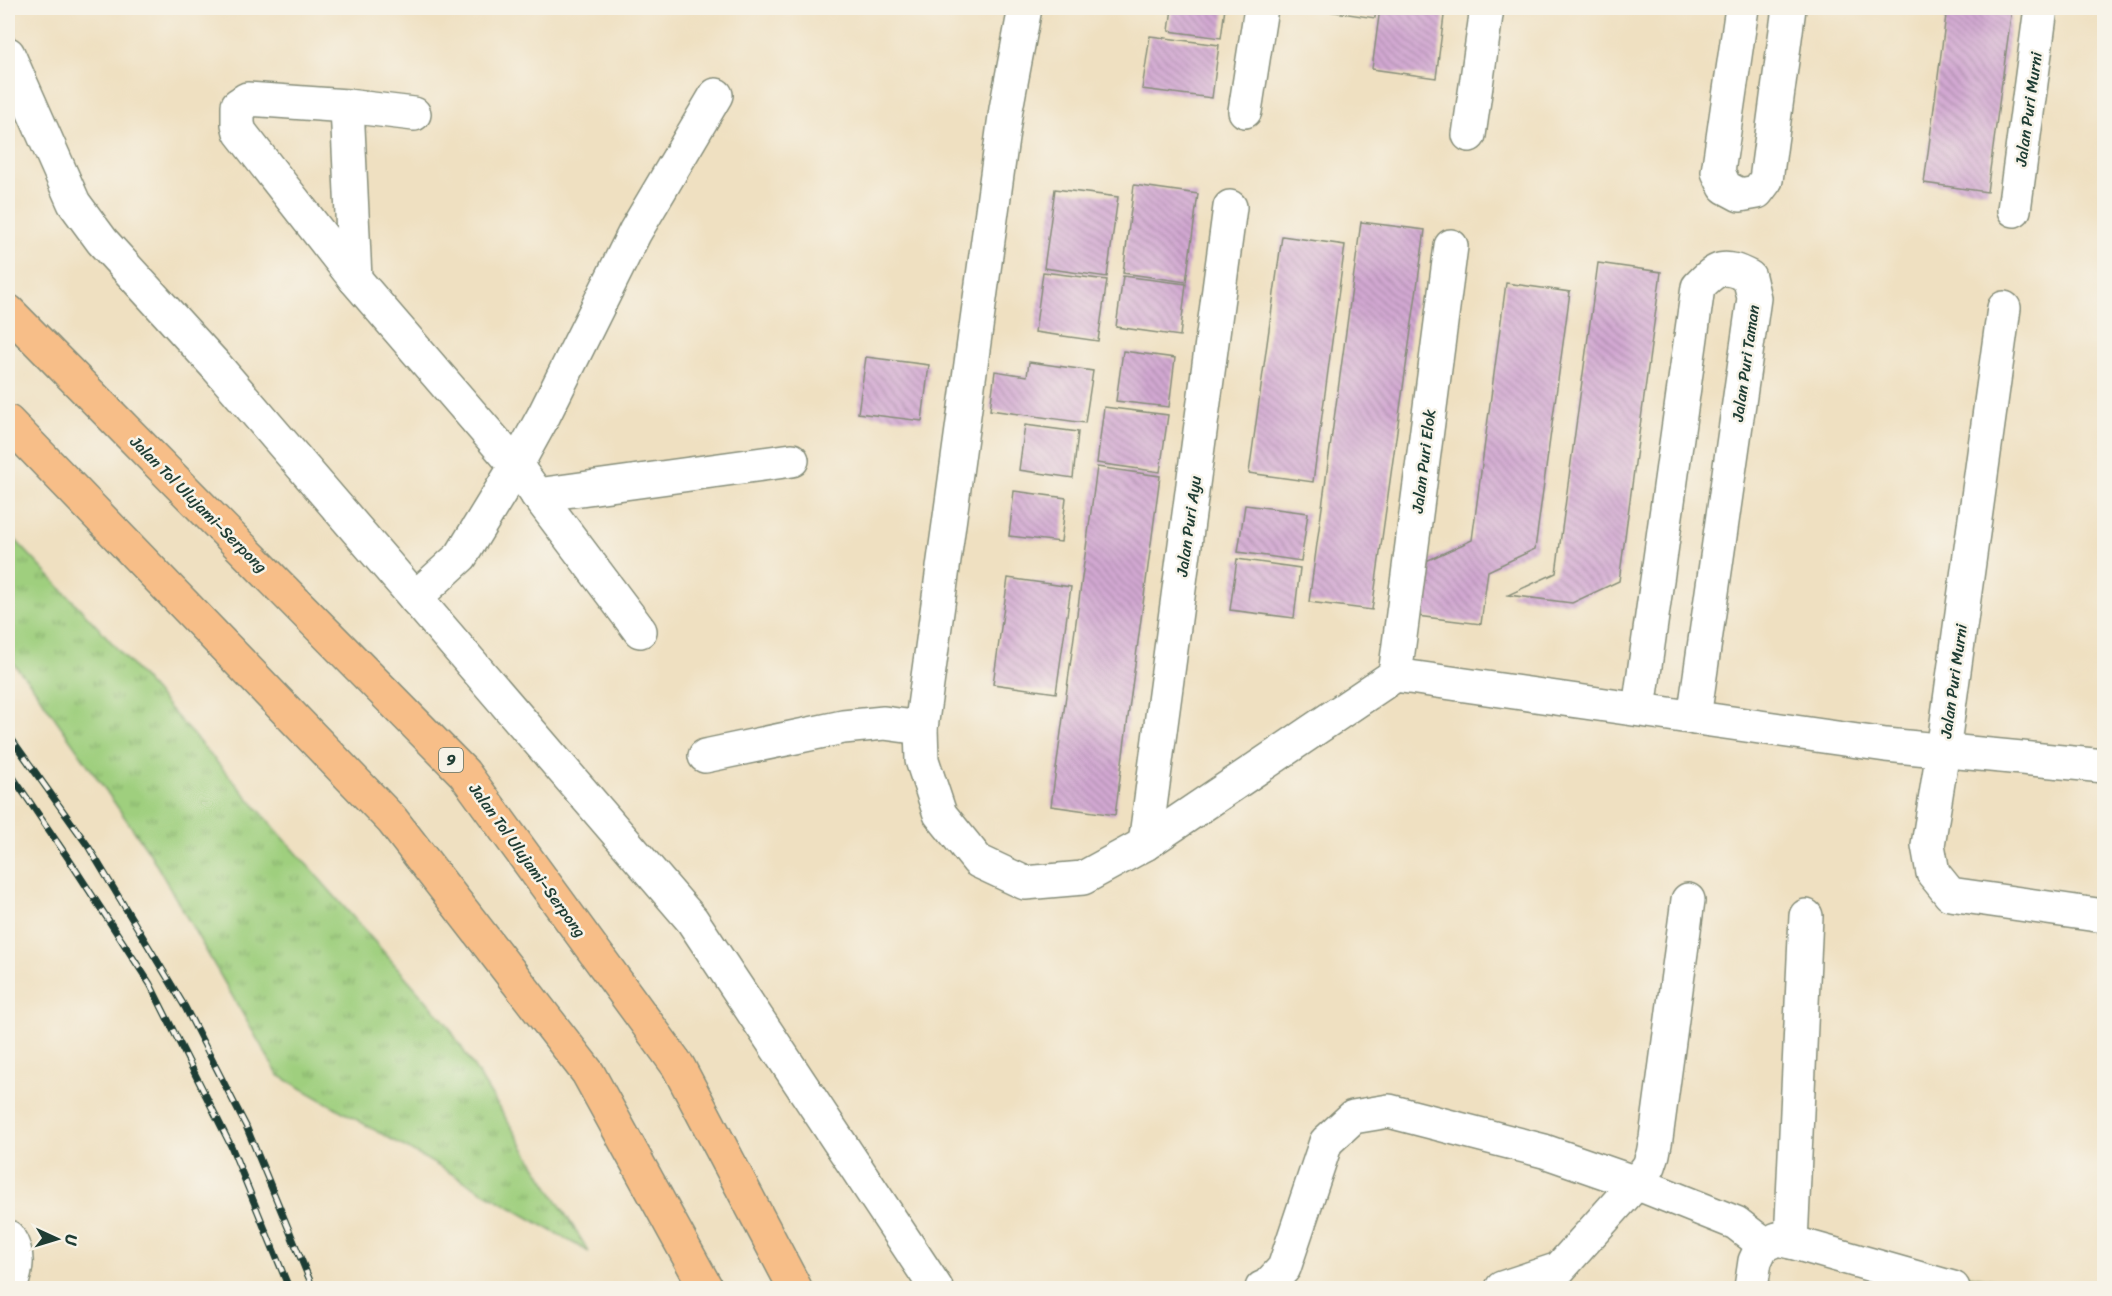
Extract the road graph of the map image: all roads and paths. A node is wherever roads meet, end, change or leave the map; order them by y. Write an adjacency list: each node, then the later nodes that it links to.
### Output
1 (1025, 8): 28 (street)
2 (1261, 8): 10 (street)
3 (1487, 8): 12 (street)
4 (1742, 8): 5 (street)
5 (1789, 8)
6 (2041, 8): 14 (street, Jalan Puri Murni)
7 (8, 54): 23 (street)
8 (716, 95): 21 (street)
9 (347, 106): 11 (street); 16 (street); 16 (street)
10 (1245, 111)
11 (414, 114)
12 (1469, 135)
13 (1230, 207): 32 (street, Jalan Puri Ayu)
14 (2014, 210)
15 (1451, 246): 25 (street, Jalan Puri Elok)
16 (355, 279): 21 (street)
17 (2004, 308): 29 (street, Jalan Puri Murni)
18 (8, 310): 41 (highway, Jalan Tol Ulujami–Serpong / 9)
19 (8, 422): 40 (highway)
20 (792, 460): 22 (street)
21 (516, 466): 22 (street); 23 (street)
22 (537, 495): 24 (street)
23 (415, 598): 42 (street)
24 (640, 631)
25 (1395, 675): 26 (street); 32 (street)
26 (1639, 709): 27 (street); 27 (street, Jalan Puri Taman)
27 (1694, 718): 29 (street)
28 (921, 728): 30 (street); 32 (street)
29 (1943, 751): 31 (street); 35 (street, Jalan Puri Murni)
30 (705, 756)
31 (2104, 766)
32 (1145, 844)
33 (1688, 900): 36 (street)
34 (1806, 916): 38 (street)
35 (2104, 916)
36 (1636, 1183): 38 (street); 43 (street); 44 (street)
37 (8, 1237): 39 (street)
38 (1777, 1243): 45 (street); 46 (street)
39 (10, 1288)
40 (706, 1288)
41 (795, 1288)
42 (936, 1288)
43 (1262, 1288)
44 (1502, 1288)
45 (1751, 1288)
46 (1953, 1288)

